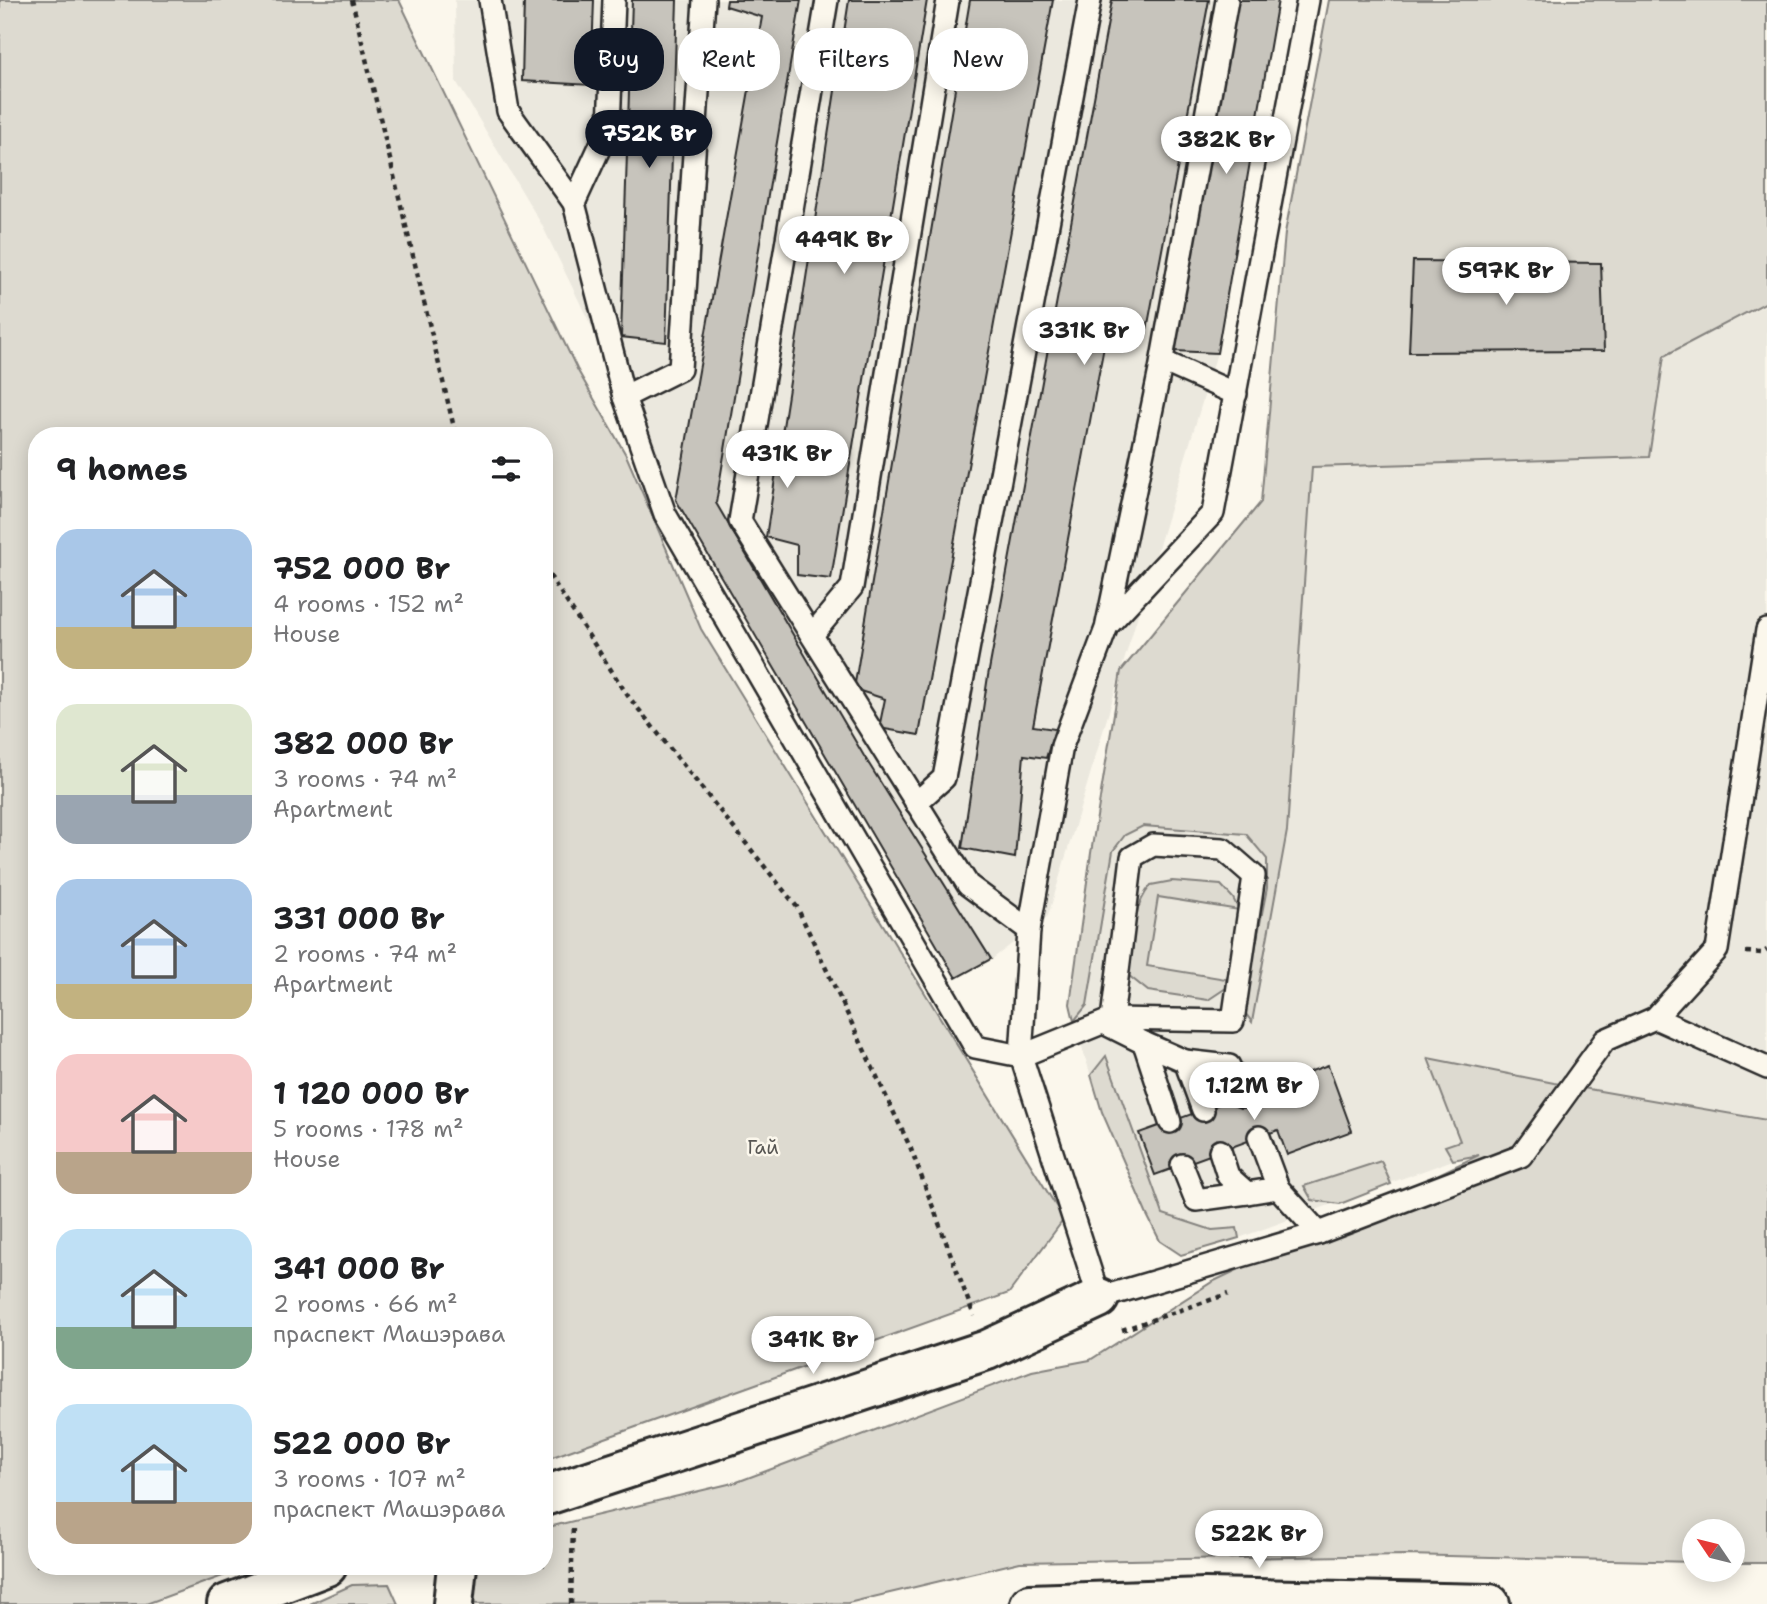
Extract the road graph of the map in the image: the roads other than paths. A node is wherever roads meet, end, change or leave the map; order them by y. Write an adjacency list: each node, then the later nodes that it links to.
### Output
1 (490, 0): 9 (lane)
2 (614, 0): 9 (lane)
3 (704, 0): 12 (lane)
4 (827, 0): 15 (lane)
5 (948, 0): 15 (lane)
6 (1090, 0): 16 (lane)
7 (1227, 0): 10 (lane)
8 (1308, 0): 11 (lane)
9 (574, 203): 12 (lane)
10 (1162, 362): 11 (lane); 13 (lane)
11 (1236, 394): 13 (lane)
12 (624, 397): 21 (lane)
13 (1107, 626): 17 (lane)
14 (1767, 631): 18 (lane)
15 (812, 635): 16 (lane)
16 (916, 803): 17 (lane)
17 (1029, 930): 21 (lane)
18 (1655, 1018): 23 (lane); 32 (lane)
19 (1108, 1021): 19 (lane); 20 (lane); 21 (lane)
20 (1144, 1043): 22 (lane); 26 (lane)
21 (1021, 1056): 33 (lane)
22 (1185, 1061): 24 (lane); 25 (lane)
23 (1767, 1068)
24 (1242, 1096)
25 (1203, 1110)
26 (1170, 1122)
27 (1259, 1137): 30 (lane)
28 (1220, 1151): 31 (lane)
29 (1182, 1165): 31 (lane)
30 (1278, 1188): 31 (lane); 32 (lane)
31 (1247, 1193)
32 (1319, 1233): 33 (lane)
33 (1099, 1298): 34 (street)
34 (553, 1493)
35 (303, 1575): 37 (street)
36 (456, 1575): 38 (street)
37 (227, 1604)
38 (453, 1604)
39 (1030, 1604): 40 (street)
40 (1490, 1604)

